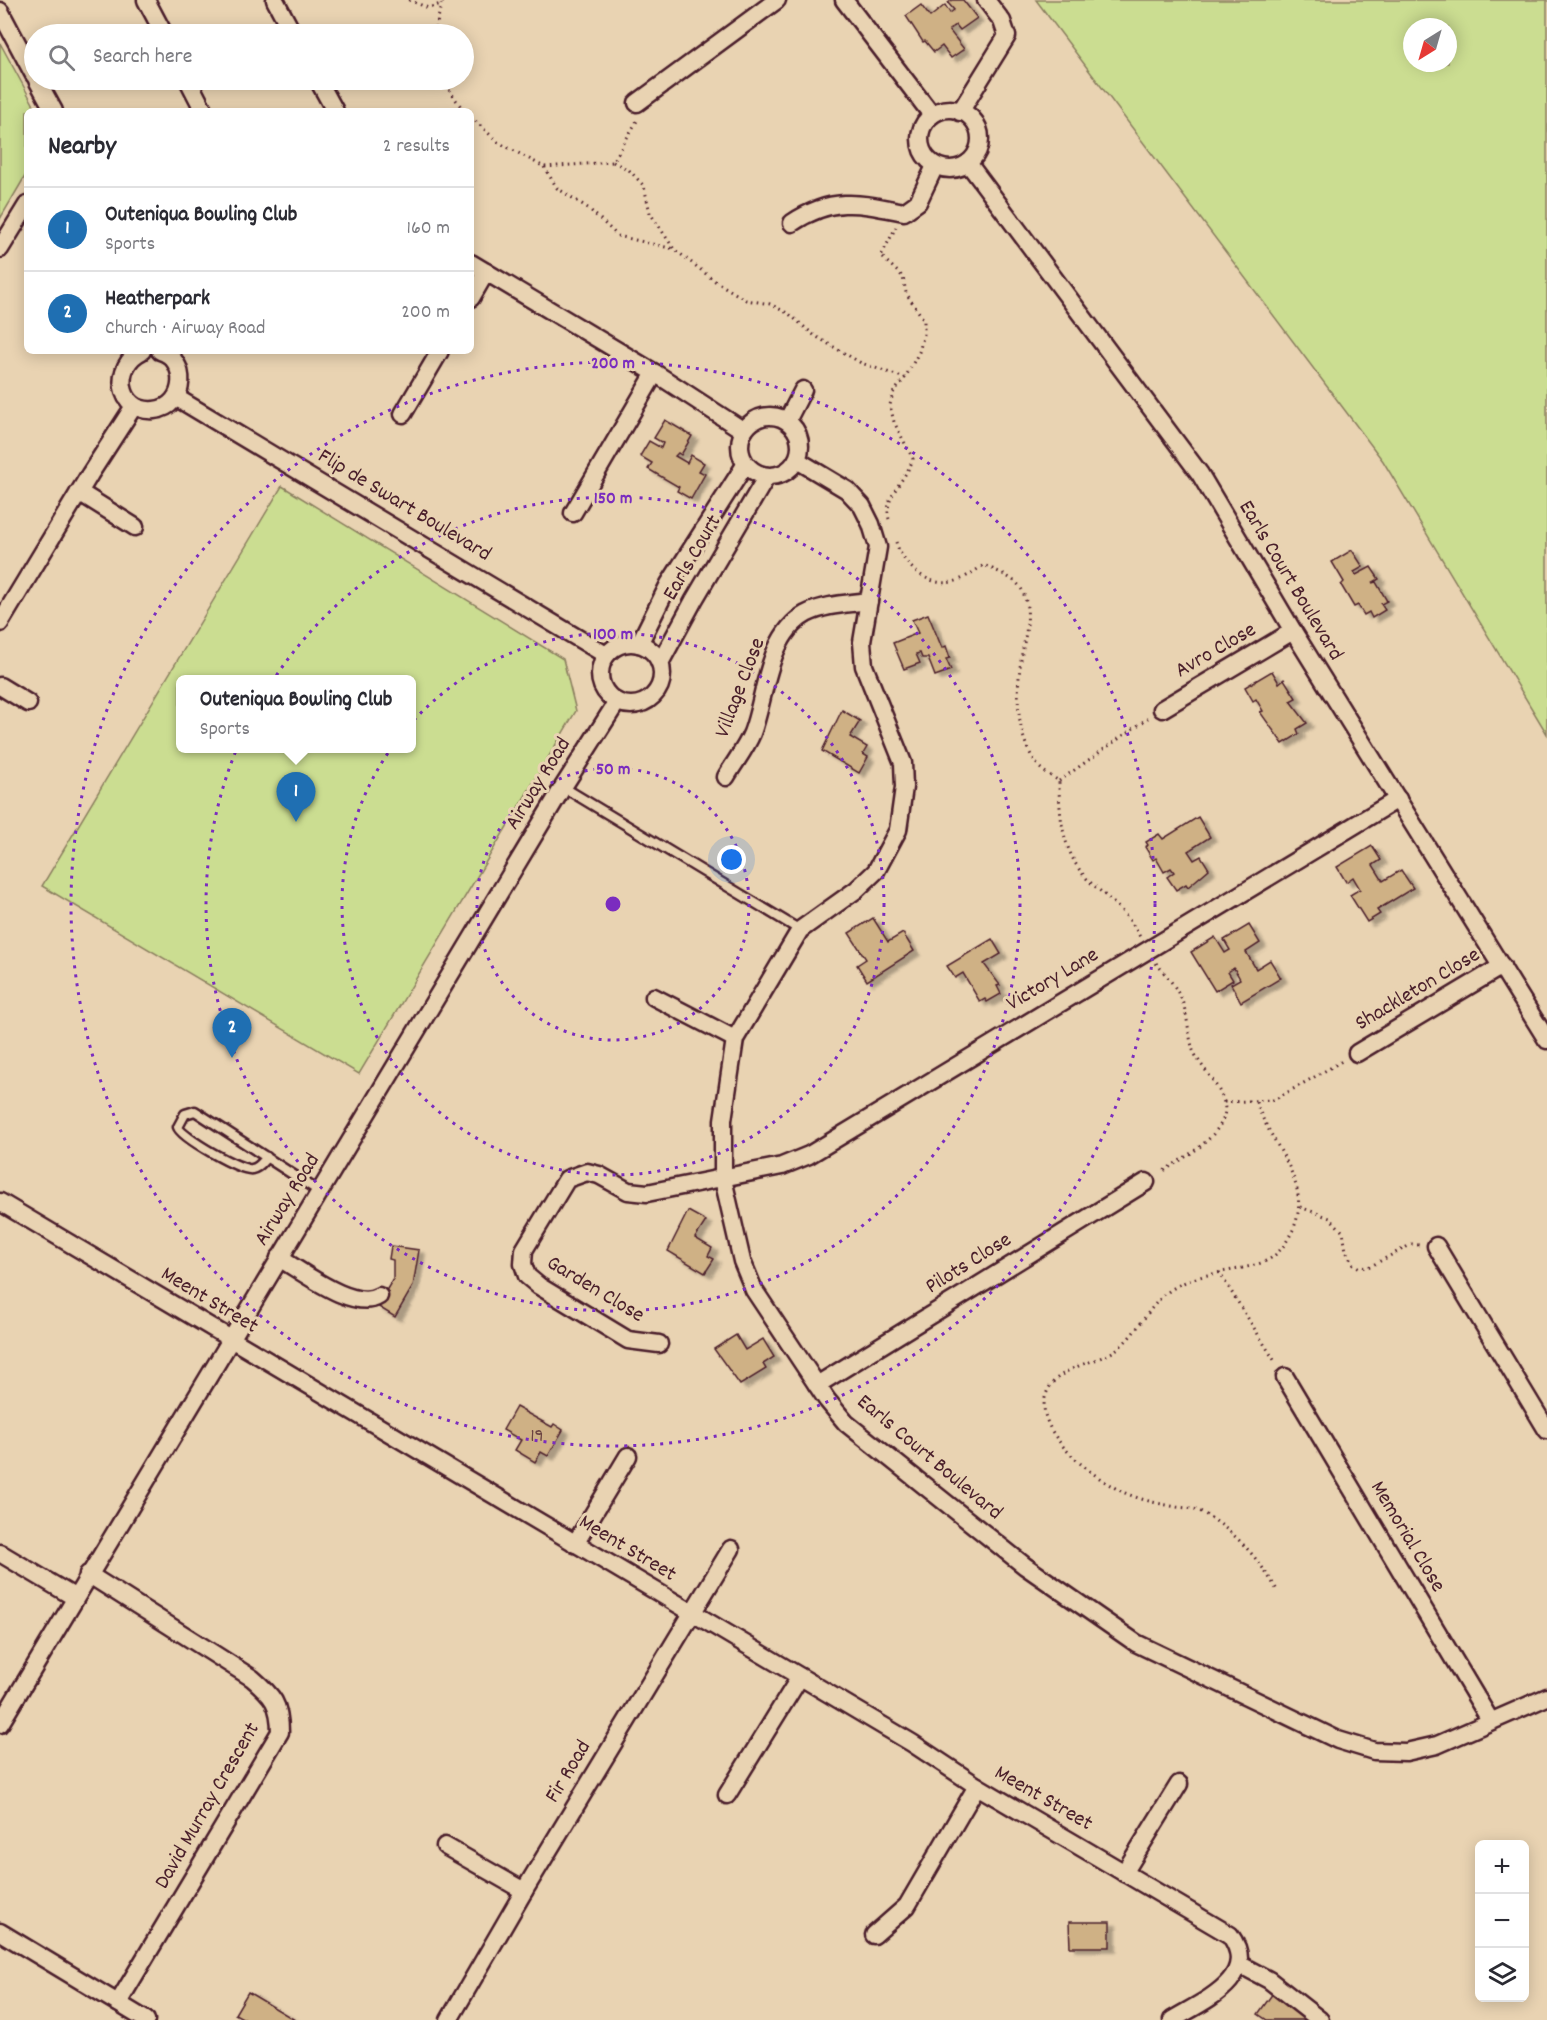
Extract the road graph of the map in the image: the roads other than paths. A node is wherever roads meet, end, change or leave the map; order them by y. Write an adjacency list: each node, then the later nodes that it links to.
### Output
1 (146, 0): 7 (street)
2 (275, 0): 8 (street)
3 (777, 0): 13 (street)
4 (844, 0): 18 (street)
5 (986, 0): 17 (street)
6 (0, 11): 9 (street)
7 (159, 24)
8 (288, 24)
9 (24, 56)
10 (42, 90): 14 (street)
11 (193, 90): 15 (street)
12 (323, 90): 16 (street)
13 (637, 103)
14 (52, 108)
15 (202, 108)
16 (333, 108)
17 (960, 112): 18 (street); 19 (street)
18 (932, 115): 20 (street)
19 (968, 163): 20 (street); 45 (street, Earls Court Boulevard)
20 (935, 166): 22 (street)
21 (24, 210): 23 (street)
22 (792, 223)
23 (0, 249)
24 (474, 265): 25 (street)
25 (486, 272): 26 (street); 30 (street)
26 (474, 293)
27 (137, 354): 33 (street)
28 (166, 354): 32 (street)
29 (438, 354): 34 (street)
30 (655, 373): 36 (street); 41 (street)
31 (803, 390): 35 (street)
32 (177, 398): 33 (street); 47 (street, Flip de Swart Boulevard)
33 (134, 406): 40 (street)
34 (403, 414)
35 (787, 421): 36 (street); 37 (street)
36 (744, 431): 38 (street)
37 (797, 460): 39 (street); 43 (street, Earls Court Boulevard)
38 (745, 465): 39 (street); 46 (street, Earls Court)
39 (767, 476): 48 (street, Earls Court)
40 (79, 492): 42 (street); 44 (street)
41 (573, 513)
42 (135, 527)
43 (869, 601): 53 (street, Village Close); 56 (street, Earls Court Boulevard)
44 (0, 623)
45 (1293, 631): 52 (street, Avro Close); 55 (street, Earls Court Boulevard)
46 (639, 644): 47 (street); 48 (street)
47 (606, 655): 50 (street)
48 (660, 663): 50 (street)
49 (0, 686): 51 (street)
50 (617, 702): 54 (street, Airway Road)
51 (28, 703)
52 (1161, 709)
53 (726, 777)
54 (563, 787): 56 (lane); 65 (street, Airway Road)
55 (1398, 799): 57 (street, Earls Court Boulevard); 63 (street, Victory Lane)
56 (800, 930): 59 (street, Earls Court Boulevard)
57 (1502, 966): 60 (street, Earls Court Boulevard); 61 (street, Shackleton Close)
58 (654, 998): 59 (street)
59 (735, 1039): 63 (street, Earls Court Boulevard)
60 (1547, 1040)
61 (1357, 1053)
62 (267, 1157): 62 (lane); 65 (lane)
63 (723, 1179): 71 (street, Garden Close); 73 (street, Earls Court Boulevard)
64 (1146, 1182): 73 (street, Pilots Close)
65 (321, 1192): 68 (street, Airway Road)
66 (0, 1202): 70 (street, Meent Street)
67 (1436, 1246): 74 (street)
68 (279, 1258): 69 (street); 70 (street, Airway Road)
69 (379, 1296)
70 (231, 1341): 76 (street, Meent Street); 79 (street, Airway Road)
71 (659, 1344)
72 (1285, 1377): 84 (street, Memorial Close)
73 (817, 1385): 84 (street, Earls Court Boulevard)
74 (1547, 1430)
75 (628, 1456): 76 (street)
76 (575, 1544): 81 (street, Meent Street)
77 (731, 1549): 81 (street, Fir Road)
78 (0, 1553): 80 (street)
79 (88, 1574): 80 (street, Airway Road); 95 (street, David Murray Crescent)
80 (74, 1597): 85 (street, Airway Road)
81 (691, 1613): 82 (street, Meent Street); 91 (street, Fir Road)
82 (800, 1677): 87 (street, Meent Street); 88 (street)
83 (1547, 1697): 84 (street, Earls Court Boulevard)
84 (1490, 1720)
85 (0, 1724)
86 (1179, 1784): 90 (street)
87 (977, 1786): 90 (street, Meent Street); 93 (street)
88 (728, 1796)
89 (445, 1846): 91 (street)
90 (1124, 1873): 94 (street, Meent Street)
91 (524, 1891): 97 (street, Fir Road)
92 (0, 1932): 95 (street)
93 (874, 1935)
94 (1239, 1964): 98 (street); 99 (street)
95 (118, 2002): 96 (street)
96 (146, 2020)
97 (449, 2020)
98 (1172, 2020)
99 (1320, 2020)

